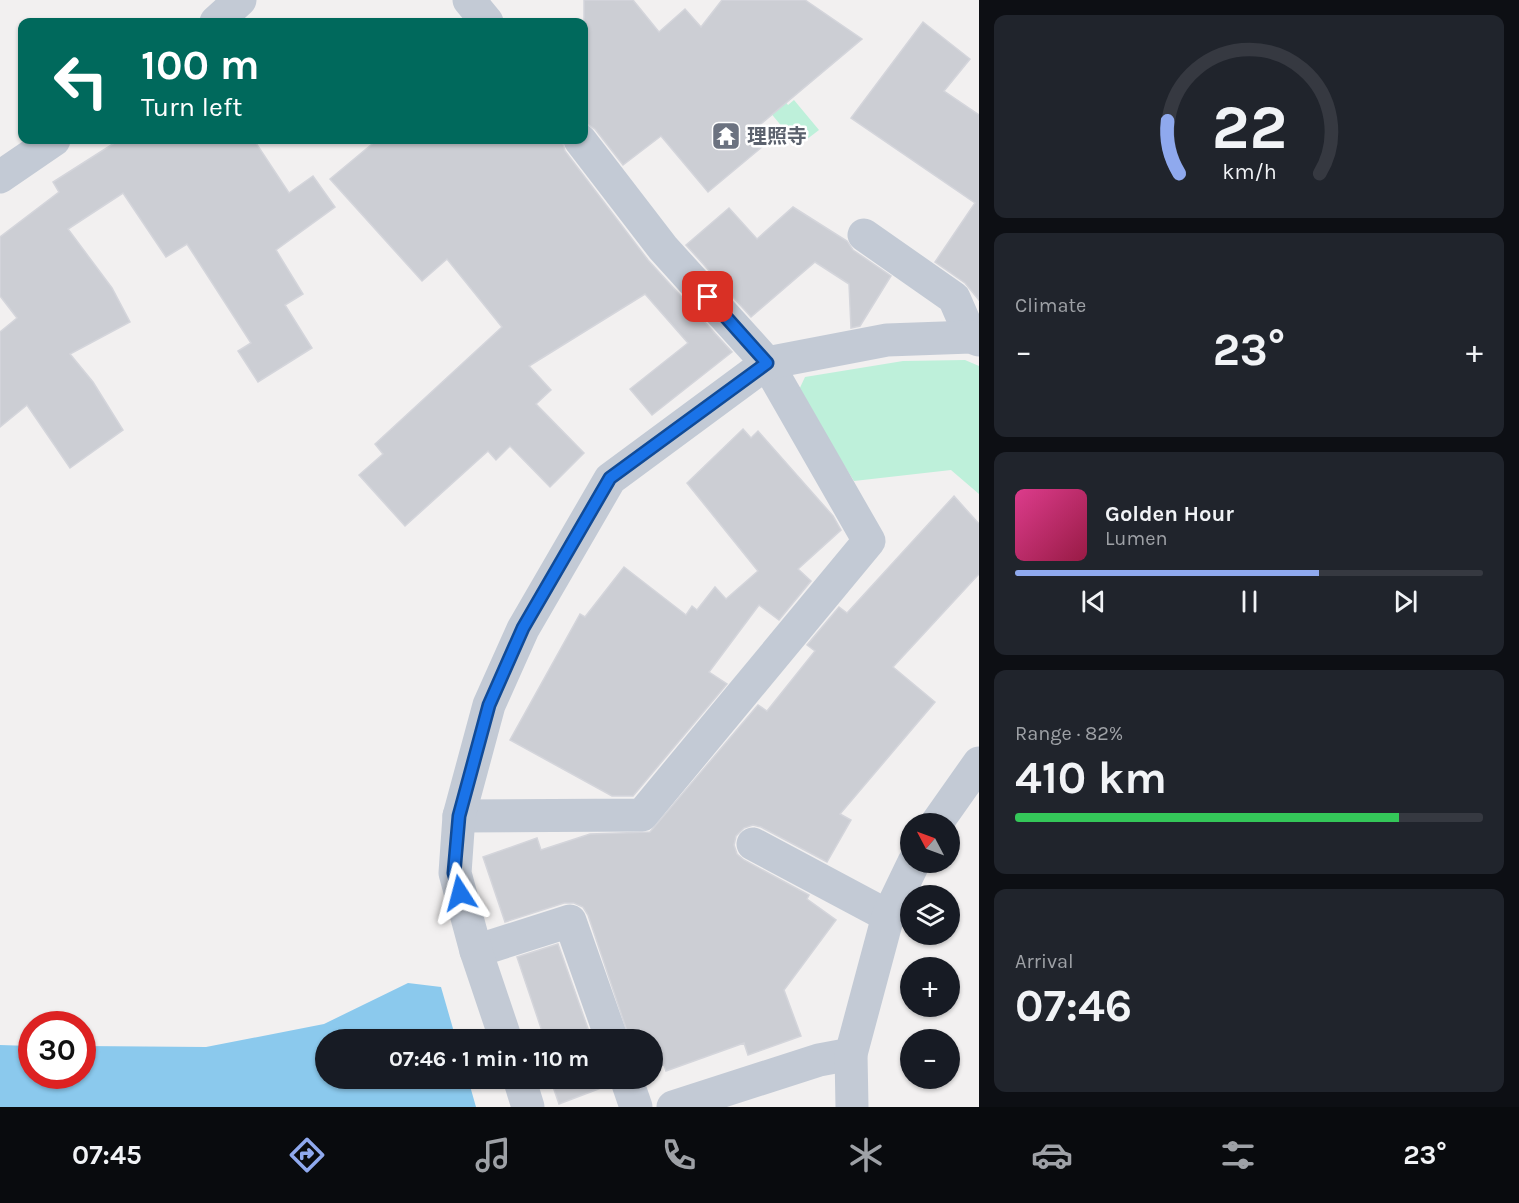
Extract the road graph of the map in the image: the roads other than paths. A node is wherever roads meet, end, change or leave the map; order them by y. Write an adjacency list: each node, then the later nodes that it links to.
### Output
1 (240, 0): 3 (street)
2 (469, 0): 4 (street)
3 (220, 18)
4 (484, 18)
5 (48, 144): 7 (street)
6 (583, 144): 10 (street)
7 (0, 177)
8 (864, 235): 9 (street)
9 (975, 339): 10 (street)
10 (767, 363): 13 (street); 13 (street)
11 (979, 763): 12 (street)
12 (944, 813)
13 (459, 816): 17 (street)
14 (753, 844): 16 (street)
15 (909, 873): 16 (street)
16 (888, 916): 20 (street)
17 (476, 951): 18 (street); 19 (street)
18 (502, 1029)
19 (608, 1029)
20 (851, 1054): 25 (street); 26 (street)
21 (522, 1089): 23 (street)
22 (630, 1089): 24 (street)
23 (528, 1107)
24 (636, 1107)
25 (673, 1107)
26 (852, 1107)

